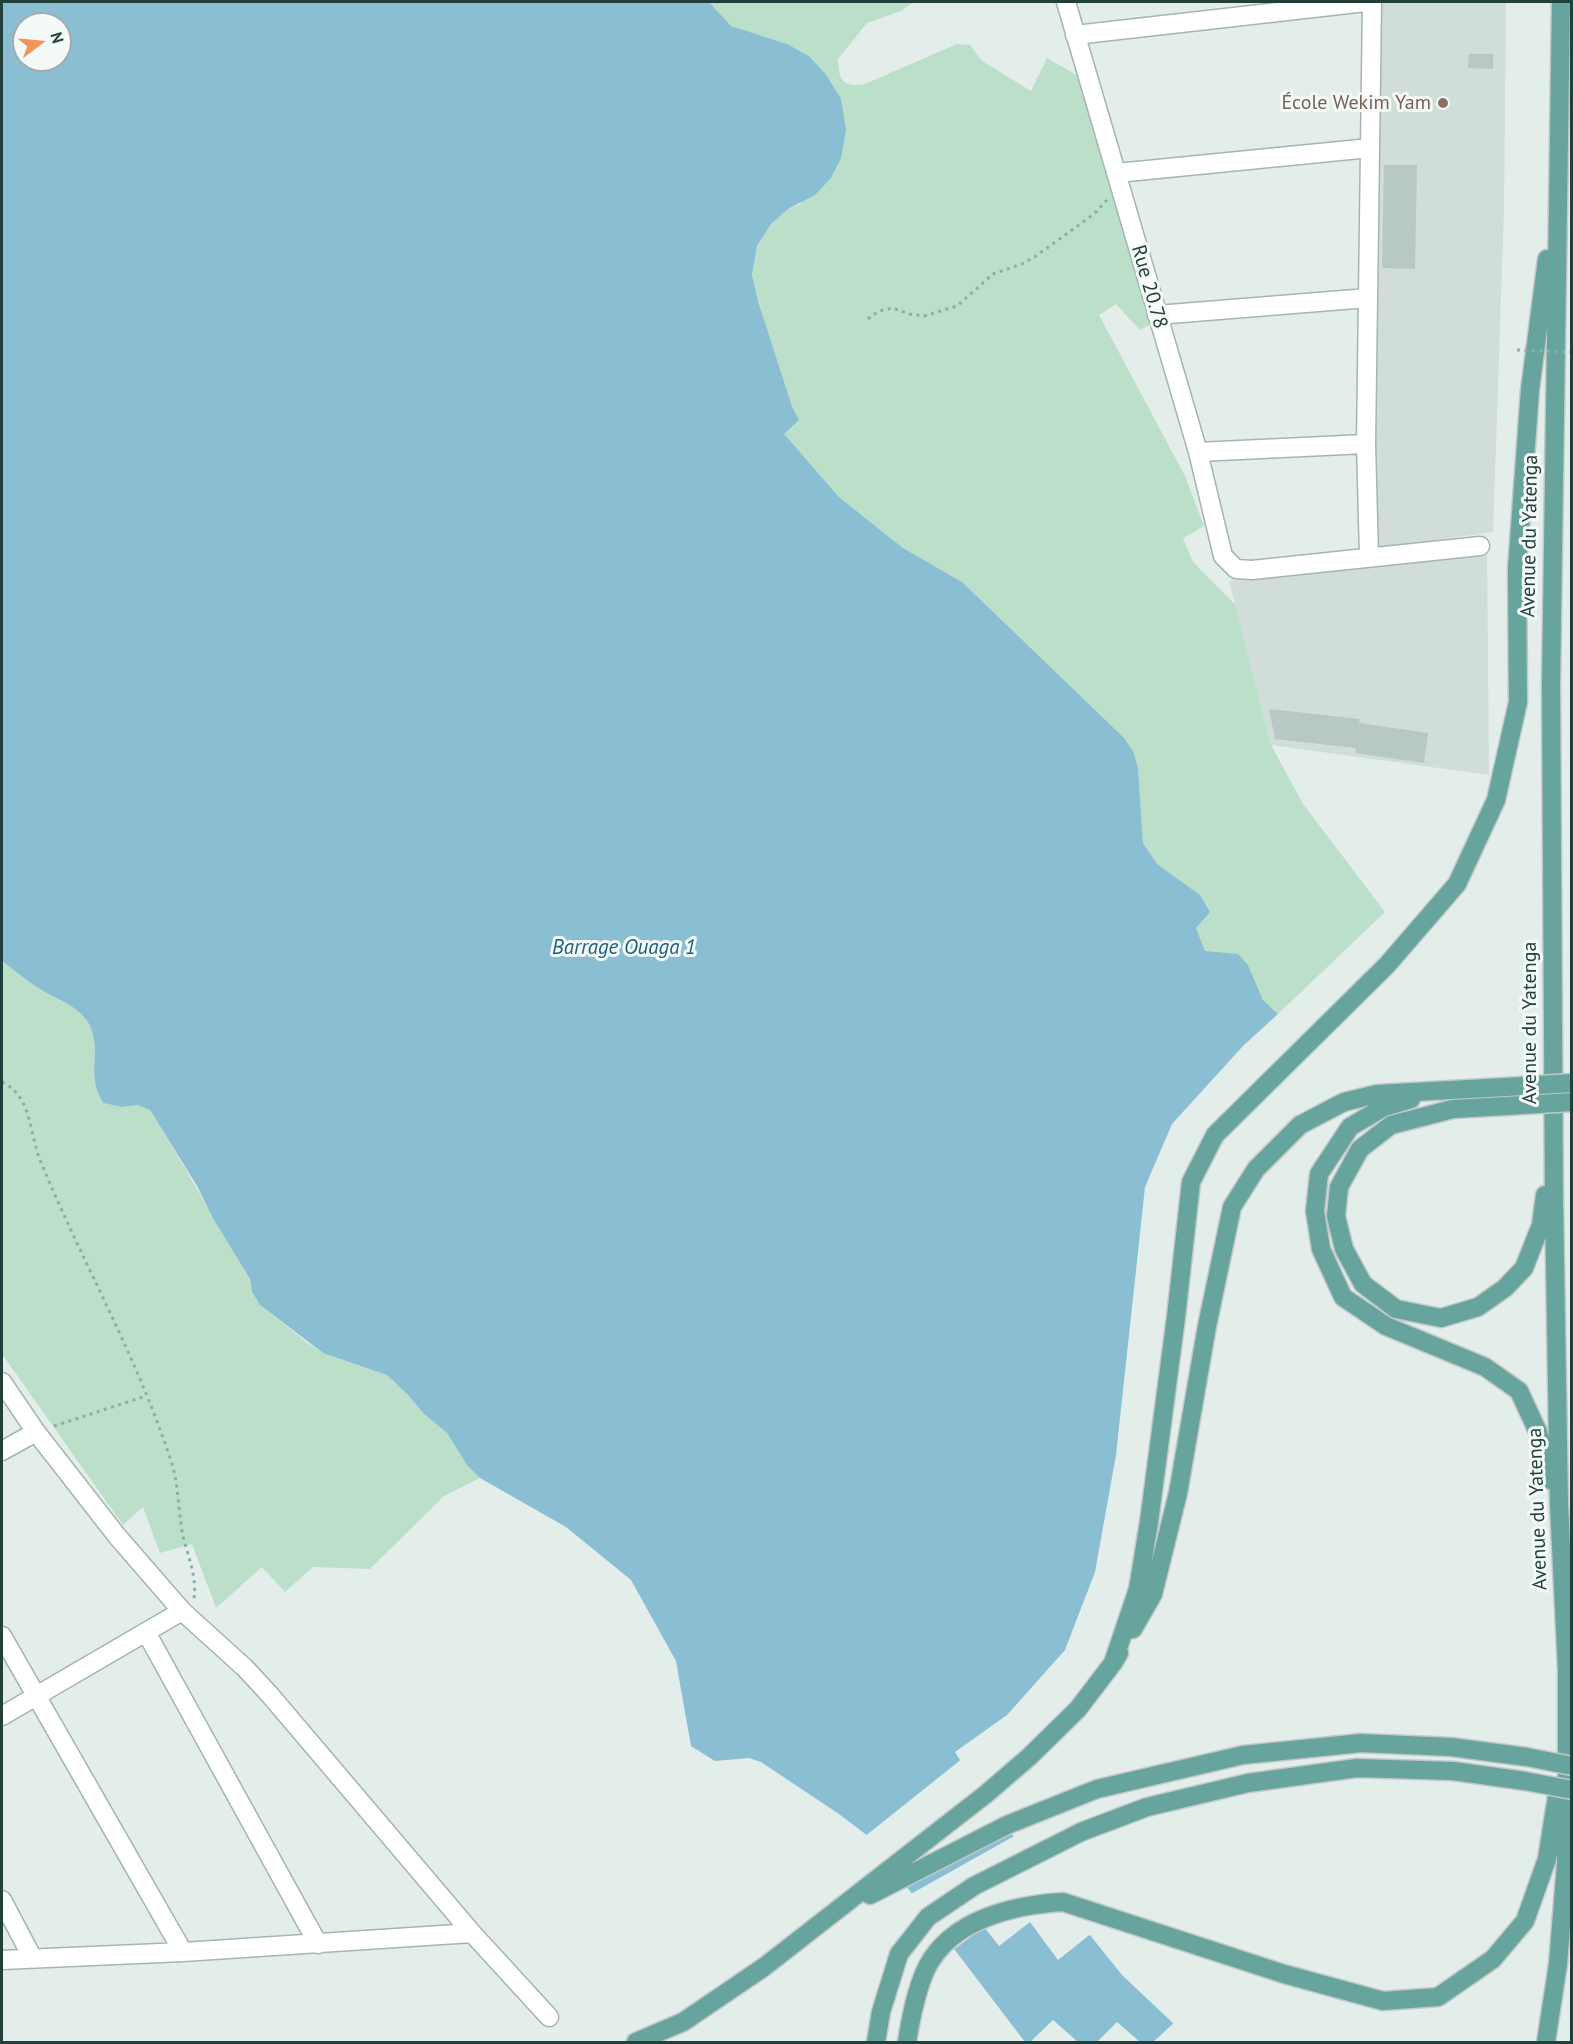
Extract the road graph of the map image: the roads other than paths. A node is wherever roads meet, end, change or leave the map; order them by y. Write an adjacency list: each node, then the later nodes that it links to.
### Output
1 (1066, 2): 5 (street, Rue 20.78)
2 (1366, 2): 5 (street)
3 (1372, 2): 6 (street)
4 (1561, 2): 7 (main road, Avenue du Yatenga)
5 (1075, 35): 8 (street, Rue 20.78)
6 (1370, 148): 8 (street); 9 (street)
7 (1558, 174): 19 (main road, Avenue du Yatenga); 27 (main road)
8 (1119, 181): 10 (street, Rue 20.78)
9 (1368, 298): 10 (street); 11 (street)
10 (1157, 315): 12 (street, Rue 20.78)
11 (1366, 444): 12 (street); 14 (street)
12 (1198, 452): 14 (street, Rue 20.78)
13 (1480, 546): 14 (street)
14 (1369, 557)
15 (1572, 1083): 17 (main road, bridge)
16 (1438, 1090): 17 (main road); 23 (main road); 27 (main road)
17 (1506, 1096): 18 (main road, bridge); 19 (main road)
18 (1572, 1102)
19 (1553, 1128): 23 (main road, Avenue du Yatenga)
20 (2, 1382): 21 (street)
21 (36, 1432): 22 (street); 24 (street)
22 (2, 1451)
23 (1559, 1504): 30 (main road, Avenue du Yatenga)
24 (182, 1611): 25 (street); 35 (street)
25 (146, 1632): 28 (street); 36 (street)
26 (2, 1636): 28 (street)
27 (1113, 1663): 33 (main road)
28 (36, 1696): 29 (street); 37 (street)
29 (2, 1716)
30 (1568, 1735): 43 (main road); 44 (main road, Avenue du Yatenga)
31 (1572, 1766): 33 (main road, bridge)
32 (1572, 1790): 42 (main road, bridge)
33 (896, 1874): 41 (main road)
34 (2, 1900): 38 (street)
35 (472, 1933): 36 (street); 40 (street)
36 (318, 1944): 37 (street)
37 (183, 1952): 38 (street)
38 (32, 1957): 39 (street)
39 (2, 1960)
40 (549, 2017)
41 (636, 2043)
42 (876, 2043)
43 (907, 2043)
44 (1546, 2043)

